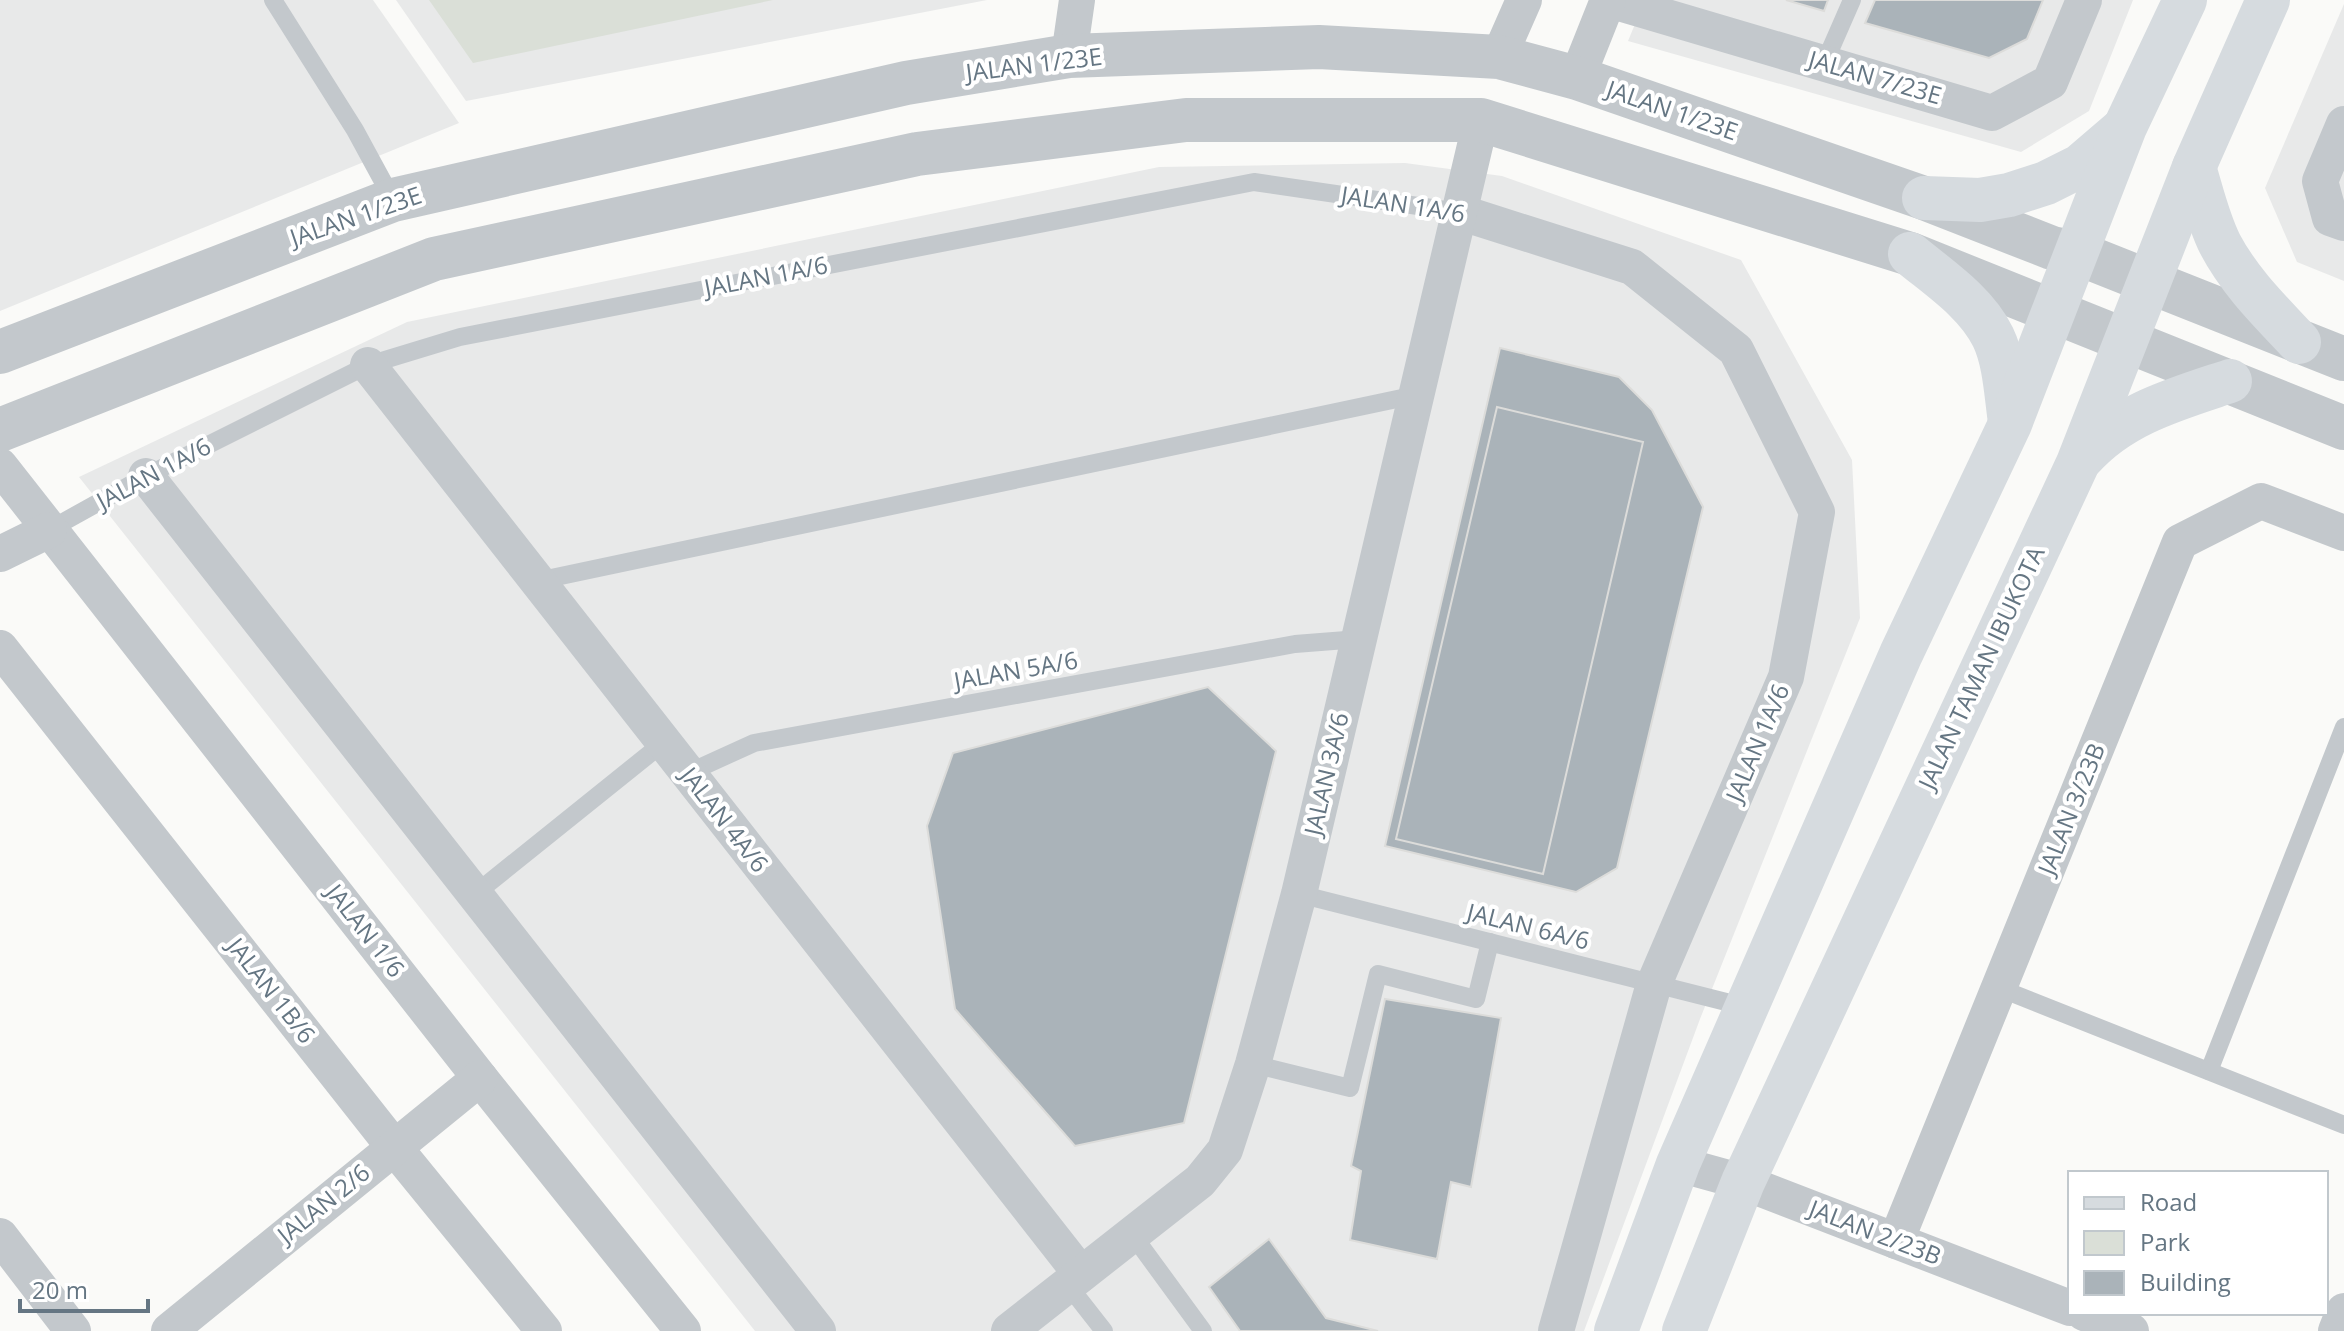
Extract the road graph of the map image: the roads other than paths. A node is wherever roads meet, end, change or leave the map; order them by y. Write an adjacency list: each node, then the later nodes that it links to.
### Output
1 (273, 0): 18 (lane)
2 (1077, 0): 9 (street)
3 (1524, 0): 10 (street)
4 (1609, 0): 11 (street, JALAN 7/23E); 12 (street)
5 (1852, 0): 11 (lane)
6 (2084, 0): 11 (street, JALAN 7/23E)
7 (2185, 0): 15 (main road)
8 (2268, 0): 16 (main road, JALAN TAMAN IBUKOTA)
9 (1069, 56): 10 (street, JALAN 1/23E); 18 (street, JALAN 1/23E)
10 (1499, 57): 12 (street, JALAN 1/23E)
11 (1824, 64)
12 (1577, 78): 17 (street, JALAN 1/23E)
13 (1481, 120): 19 (street, JALAN 3A/6); 22 (street); 34 (street)
14 (2344, 124): 20 (street)
15 (2125, 127): 17 (main road); 21 (main road)
16 (2194, 167): 23 (main road, JALAN TAMAN IBUKOTA); 26 (main road)
17 (1924, 198): 21 (street, JALAN 1/23E)
18 (393, 200): 27 (street, JALAN 1/23E)
19 (1459, 212): 29 (lane, JALAN 1A/6); 31 (street, JALAN 3A/6); 50 (street, JALAN 1A/6)
20 (2344, 223)
21 (2077, 253): 23 (street, JALAN 1/23E); 24 (main road)
22 (1910, 254): 24 (street); 32 (main road)
23 (2149, 282): 25 (main road, JALAN TAMAN IBUKOTA); 26 (street, JALAN 1/23E)
24 (2054, 311): 25 (street); 32 (main road)
25 (2127, 340): 30 (street); 35 (main road, JALAN TAMAN IBUKOTA)
26 (2299, 342): 28 (street, JALAN 1/23E)
27 (0, 352)
28 (2344, 359)
29 (368, 365): 37 (lane, JALAN 1A/6); 41 (street, JALAN 4A/6)
30 (2230, 381): 33 (street); 35 (main road)
31 (1416, 395): 41 (lane); 42 (street, JALAN 3A/6)
32 (2010, 424): 52 (main road)
33 (2344, 428)
34 (0, 430)
35 (2078, 463): 59 (main road, JALAN TAMAN IBUKOTA)
36 (0, 466): 38 (street, JALAN 1/6)
37 (146, 476): 38 (lane, JALAN 1A/6); 47 (street)
38 (49, 530): 40 (street); 55 (street, JALAN 1/6)
39 (2344, 533): 51 (street, JALAN 3/23B)
40 (0, 554)
41 (537, 581): 45 (street, JALAN 4A/6)
42 (1359, 639): 46 (lane, JALAN 5A/6); 48 (street, JALAN 3A/6)
43 (0, 648): 57 (street, JALAN 1B/6)
44 (2344, 727): 54 (lane)
45 (663, 743): 46 (street, JALAN 4A/6); 47 (lane)
46 (688, 773): 63 (street, JALAN 4A/6)
47 (475, 894): 71 (street)
48 (1299, 894): 49 (lane, JALAN 6A/6); 53 (street, JALAN 3A/6)
49 (1490, 942): 50 (lane, JALAN 6A/6); 53 (lane)
50 (1654, 984): 52 (lane, JALAN 6A/6); 75 (street, JALAN 1A/6)
51 (1999, 988): 54 (lane); 62 (street, JALAN 3/23B)
52 (1746, 1007): 58 (main road)
53 (1253, 1064): 60 (street, JALAN 3A/6)
54 (2209, 1071): 56 (lane)
55 (480, 1078): 57 (street, JALAN 2/6); 70 (street, JALAN 1/6)
56 (2344, 1125)
57 (394, 1147): 68 (street, JALAN 2/6); 69 (street, JALAN 1B/6)
58 (1678, 1164): 59 (street, JALAN 2/23B); 76 (main road)
59 (1743, 1182): 62 (street, JALAN 2/23B); 77 (main road, JALAN TAMAN IBUKOTA)
60 (1132, 1234): 63 (street, JALAN 3A/6); 74 (lane)
61 (0, 1236): 67 (street)
62 (1896, 1241): 64 (street, JALAN 2/23B)
63 (1075, 1279): 72 (street, JALAN 3A/6); 73 (lane)
64 (2068, 1307)
65 (2344, 1311): 79 (street)
66 (2089, 1315): 78 (street)
67 (73, 1331)
68 (169, 1331)
69 (544, 1331)
70 (683, 1331)
71 (818, 1331)
72 (1009, 1331)
73 (1104, 1331)
74 (1203, 1331)
75 (1556, 1331)
76 (1616, 1331)
77 (1684, 1331)
78 (2131, 1331)
79 (2336, 1331)

